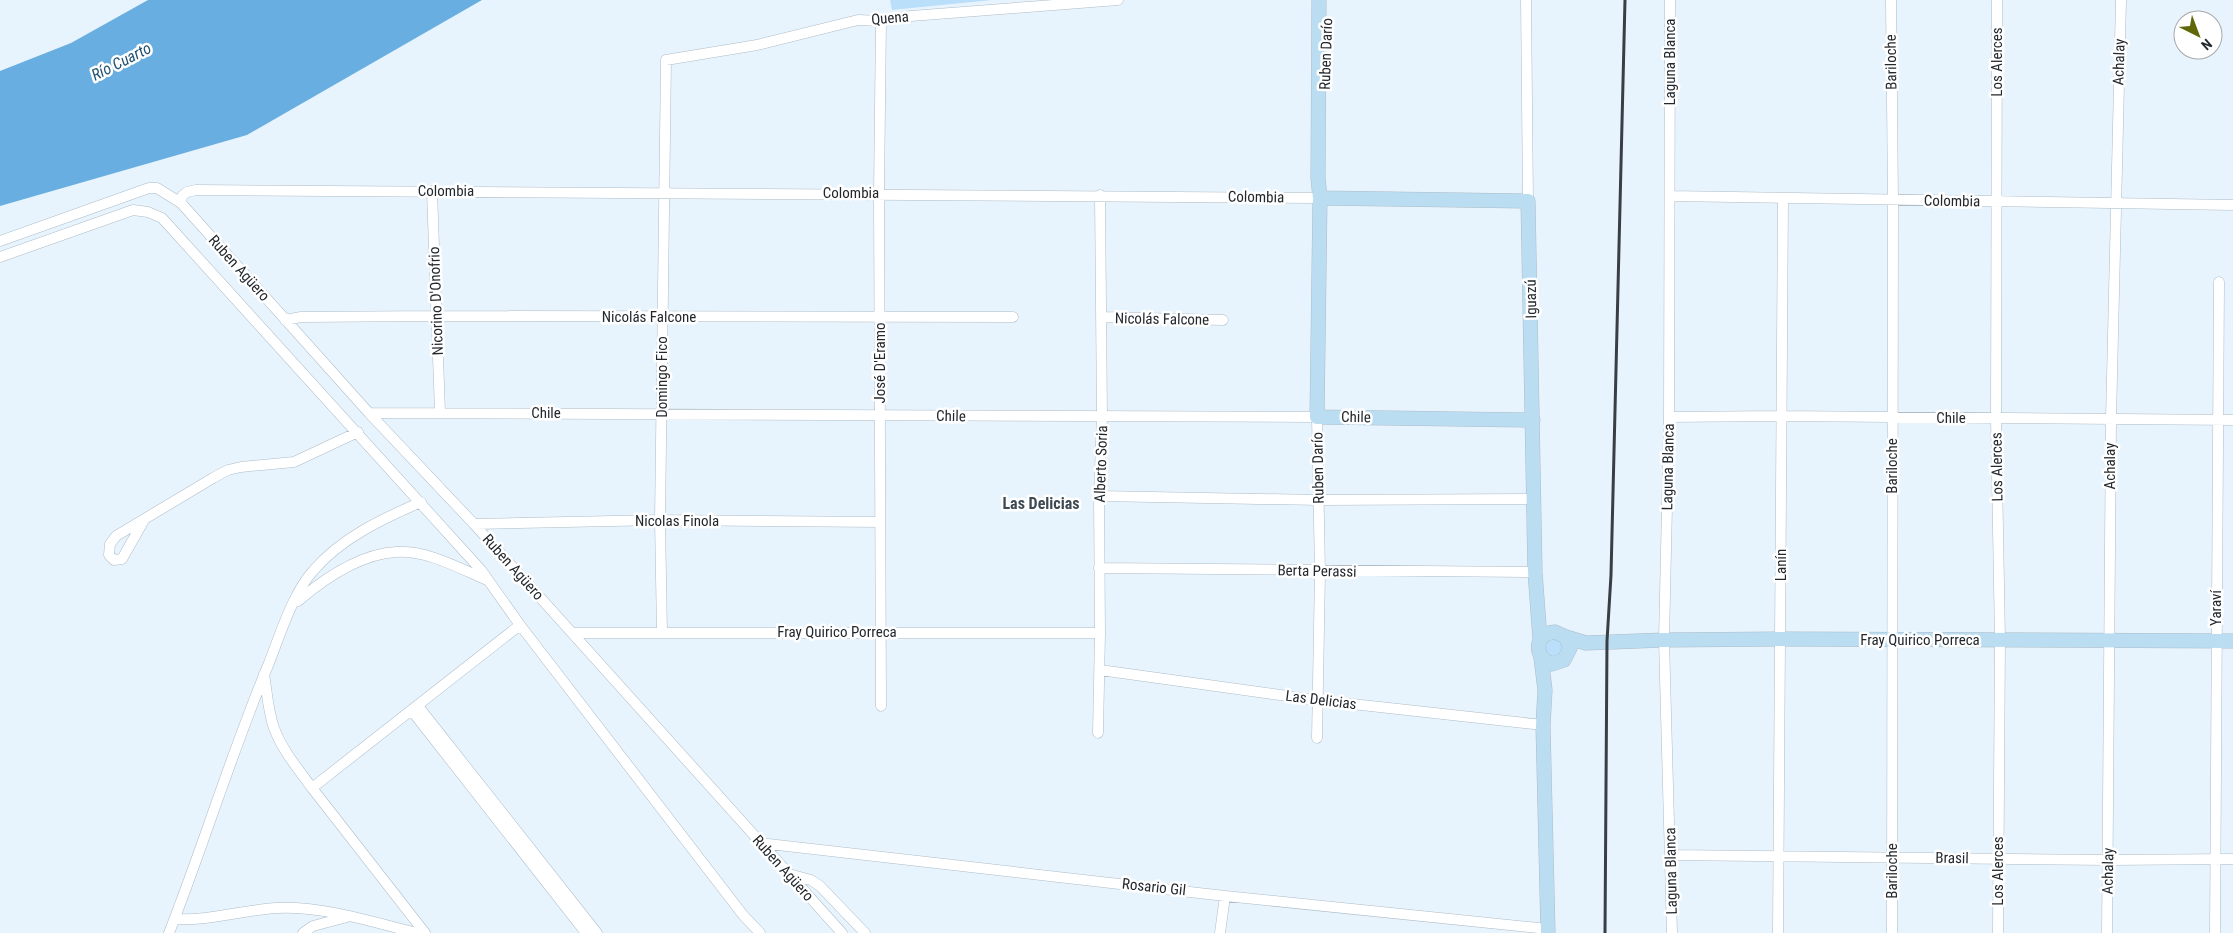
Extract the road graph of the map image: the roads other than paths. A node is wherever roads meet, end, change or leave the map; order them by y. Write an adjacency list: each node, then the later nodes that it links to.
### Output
1 (1118, 0): 9 (street, Quena)
2 (1319, 0): 16 (main road, Ruben Darío)
3 (1328, 0): 16 (main road, Ruben Darío)
4 (1526, 0): 19 (street, Iguazú)
5 (1670, 0): 15 (street, Laguna Blanca)
6 (1891, 0): 18 (street, Bariloche)
7 (1997, 0): 20 (street, Los Alerces)
8 (2120, 0): 22 (street, Achalay)
9 (881, 21): 10 (street, Quena); 13 (street, José D'Eramo)
10 (666, 60): 12 (street, Domingo Fico)
11 (432, 191): 12 (street, Colombia); 21 (street, Colombia); 27 (street, Nicorino D'Onofrio)
12 (663, 192): 13 (street, Colombia); 28 (street, Domingo Fico)
13 (879, 193): 14 (street, Colombia); 30 (street, José D'Eramo)
14 (1100, 196): 16 (street, Colombia); 31 (street, Alberto Soria)
15 (1670, 196): 17 (street, Colombia); 42 (street, Laguna Blanca)
16 (1320, 198): 19 (main road, Colombia); 40 (main road, Ruben Darío)
17 (1783, 198): 18 (street, Colombia); 38 (street, Lanín)
18 (1893, 200): 20 (street, Colombia); 41 (street, Bariloche)
19 (1528, 201): 45 (main road, Iguazú)
20 (1997, 202): 22 (street, Colombia); 43 (street, Los Alerces)
21 (181, 203): 24 (street, Ruben Agüero); 32 (street, Ruben Agüero)
22 (2114, 204): 23 (street, Colombia); 44 (street, Achalay)
23 (2233, 205)
24 (0, 241)
25 (0, 257): 48 (street)
26 (2219, 282): 46 (street, Yaraví)
27 (436, 316): 28 (street, Nicolás Falcone); 32 (street, Nicolás Falcone); 34 (street, Nicorino D'Onofrio)
28 (663, 317): 30 (street, Nicolás Falcone); 36 (street, Domingo Fico)
29 (1013, 317): 30 (street, Nicolás Falcone)
30 (880, 318): 37 (street, José D'Eramo)
31 (1101, 318): 33 (street, Nicolás Falcone); 39 (street, Alberto Soria)
32 (285, 320): 35 (street, Ruben Agüero)
33 (1223, 320)
34 (440, 412): 35 (street, Chile); 36 (street, Chile)
35 (368, 413): 56 (street, Ruben Agüero)
36 (662, 413): 37 (street, Chile); 53 (street, Domingo Fico)
37 (880, 415): 39 (street, Chile); 55 (street, José D'Eramo)
38 (1782, 416): 41 (street, Chile); 42 (street, Chile); 70 (street, Lanín)
39 (1102, 417): 40 (street, Chile); 49 (street, Alberto Soria)
40 (1318, 417): 45 (main road, Chile); 51 (street, Ruben Darío)
41 (1892, 417): 43 (street, Chile); 72 (street, Bariloche)
42 (1669, 418): 71 (street, Laguna Blanca)
43 (1996, 418): 44 (street, Chile); 73 (street, Los Alerces)
44 (2111, 419): 46 (street, Chile); 77 (street, Achalay)
45 (1533, 420): 50 (main road, Iguazú)
46 (2217, 420): 47 (street, Chile); 75 (street, Yaraví)
47 (2233, 420)
48 (358, 432): 52 (street); 54 (street)
49 (1099, 496): 51 (street); 57 (street, Alberto Soria)
50 (1535, 499): 51 (street); 59 (main road, Iguazú)
51 (1319, 500): 58 (street, Ruben Darío)
52 (420, 502): 60 (street); 62 (street)
53 (660, 520): 55 (street, Nicolas Finola); 56 (street, Nicolas Finola); 66 (street, Domingo Fico)
54 (143, 522)
55 (880, 522): 64 (street, José D'Eramo)
56 (474, 524): 65 (street, Ruben Agüero)
57 (1099, 568): 58 (street, Berta Perassi); 67 (street, Alberto Soria)
58 (1320, 572): 59 (street, Berta Perassi); 83 (street, Ruben Darío)
59 (1535, 572): 61 (main road, Iguazú)
60 (487, 580): 62 (street); 63 (street)
61 (1537, 598): 68 (main road, Iguazú); 69 (main road, Iguazú)
62 (292, 606): 81 (street)
63 (520, 625): 85 (street); 110 (street)
64 (880, 632): 66 (street, Fray Quirico Porreca); 67 (street, Fray Quirico Porreca); 84 (street, José D'Eramo)
65 (573, 633): 66 (street, Fray Quirico Porreca); 90 (street, Ruben Agüero)
66 (662, 633)
67 (1100, 633): 80 (street, Alberto Soria)
68 (1561, 634): 69 (main road); 74 (main road, Fray Quirico Porreca); 79 (main road)
69 (1540, 639): 78 (main road)
70 (1780, 639): 71 (main road, Fray Quirico Porreca); 72 (main road, Fray Quirico Porreca); 92 (street, Lanín)
71 (1664, 640): 74 (main road, Fray Quirico Porreca); 91 (street, Laguna Blanca)
72 (1891, 640): 73 (main road, Fray Quirico Porreca); 93 (street, Bariloche)
73 (2000, 640): 77 (main road, Fray Quirico Porreca); 96 (street, Los Alerces)
74 (1607, 641): 79 (main road, Fray Quirico Porreca)
75 (2216, 641): 76 (main road, Fray Quirico Porreca); 77 (main road, Fray Quirico Porreca); 94 (street, Yaraví)
76 (2233, 641)
77 (2109, 642): 97 (street, Achalay)
78 (1541, 658): 79 (main road); 82 (main road)
79 (1563, 658): 82 (main road)
80 (1100, 670): 83 (street, Las Delicias); 87 (street, Alberto Soria)
81 (264, 673): 89 (street); 101 (street)
82 (1545, 690): 86 (main road)
83 (1316, 700): 86 (street, Las Delicias); 88 (street, Ruben Darío)
84 (881, 706)
85 (415, 708): 89 (street); 108 (street); 109 (street)
86 (1543, 725): 103 (main road)
87 (1098, 733)
88 (1317, 738)
89 (312, 788): 107 (street)
90 (760, 843): 98 (street, Ruben Agüero); 99 (street, Rosario Gil)
91 (1670, 855): 92 (street, Brasil); 114 (street, Laguna Blanca)
92 (1779, 856): 93 (street, Brasil); 115 (street, Lanín)
93 (1892, 856): 96 (street, Brasil); 116 (street, Bariloche)
94 (2216, 858): 95 (street, Brasil); 97 (street, Brasil); 119 (street, Yaraví)
95 (2233, 858)
96 (1998, 859): 97 (street, Brasil); 117 (street, Los Alerces)
97 (2108, 860): 118 (street, Achalay)
98 (788, 873): 111 (street, Ruben Agüero); 112 (street)
99 (1225, 896): 102 (street, Rosario Gil); 113 (street)
100 (351, 916): 101 (street); 105 (street); 106 (street)
101 (175, 919): 104 (street)
102 (1523, 930): 103 (street, Rosario Gil)
103 (1548, 931)
104 (169, 933)
105 (303, 933)
106 (417, 933)
107 (425, 933)
108 (586, 933)
109 (596, 933)
110 (760, 933)
111 (842, 933)
112 (865, 933)
113 (1220, 933)
114 (1672, 933)
115 (1778, 933)
116 (1892, 933)
117 (1998, 933)
118 (2107, 933)
119 (2215, 933)

